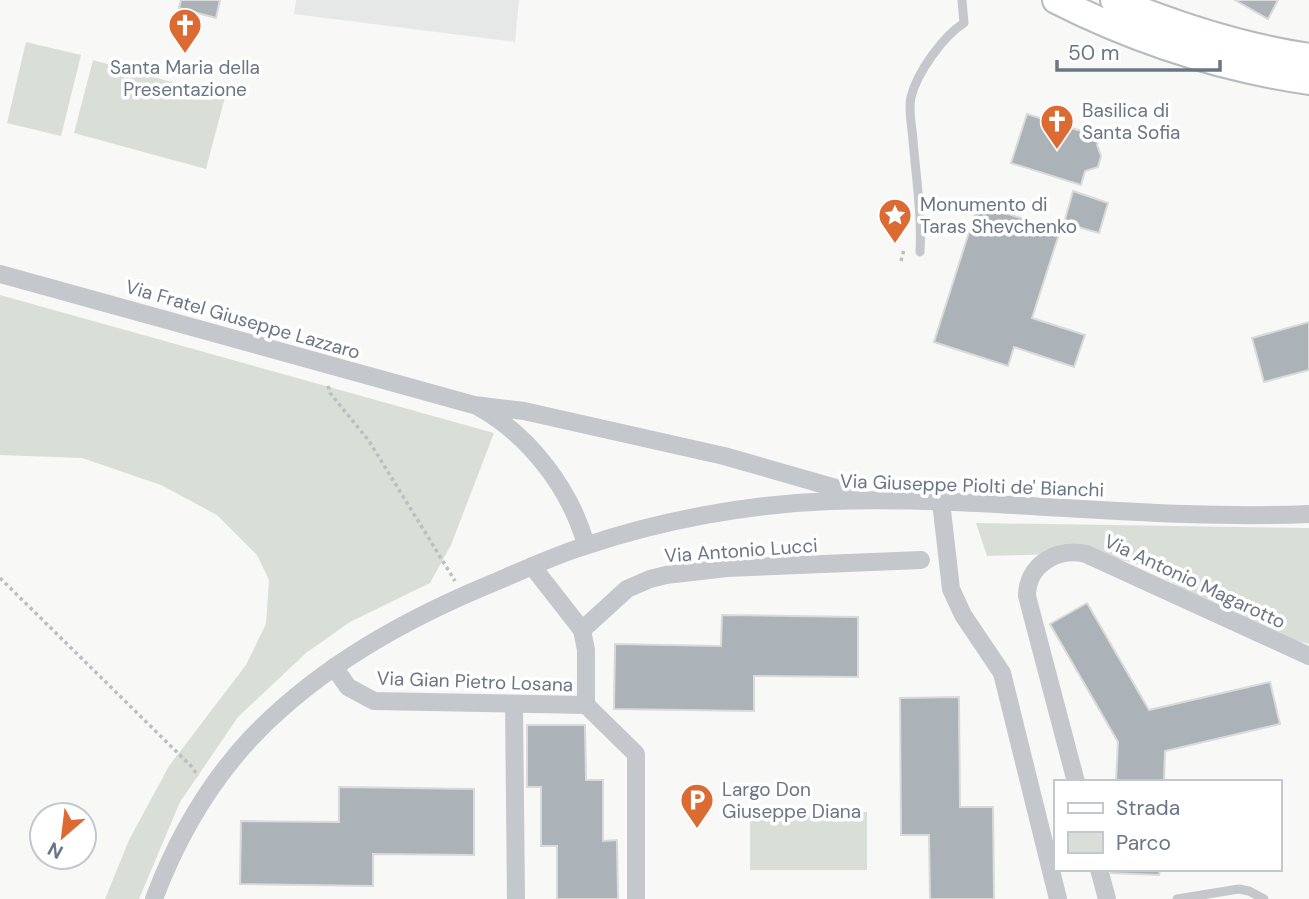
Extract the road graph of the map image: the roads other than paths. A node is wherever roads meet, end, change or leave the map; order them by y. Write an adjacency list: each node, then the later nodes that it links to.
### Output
1 (962, 0): 6 (lane)
2 (1056, 0): 5 (main road)
3 (1114, 0): 4 (main road)
4 (1309, 57)
5 (1309, 80)
6 (920, 253)
7 (0, 274): 8 (street, Via Fratel Giuseppe Lazzaro)
8 (474, 405): 9 (street, Via Fratel Giuseppe Lazzaro); 12 (street, Via Fratel Giuseppe Lazzaro)
9 (880, 500): 10 (street, Via Giuseppe Piolti de' Bianchi); 12 (street, Via Giuseppe Piolti de' Bianchi)
10 (941, 502): 11 (street, Via Giuseppe Piolti de' Bianchi); 25 (street)
11 (1309, 514)
12 (586, 545): 14 (street, Via Giuseppe Piolti de' Bianchi)
13 (921, 560): 15 (street, Via Antonio Lucci)
14 (532, 566): 15 (street); 17 (street, Via Giuseppe Piolti de' Bianchi)
15 (582, 630): 19 (street)
16 (1309, 656): 20 (street, Via Antonio Magarotto)
17 (334, 667): 18 (street, Via Gian Pietro Losana); 22 (street, Via Giuseppe Piolti de' Bianchi)
18 (514, 704): 19 (street, Via Gian Pietro Losana); 23 (street)
19 (586, 705): 24 (street)
20 (1075, 780)
21 (1100, 871): 26 (street)
22 (154, 899)
23 (516, 899)
24 (636, 899)
25 (1058, 899)
26 (1107, 899)
27 (1177, 899): 28 (lane)
28 (1264, 899)

